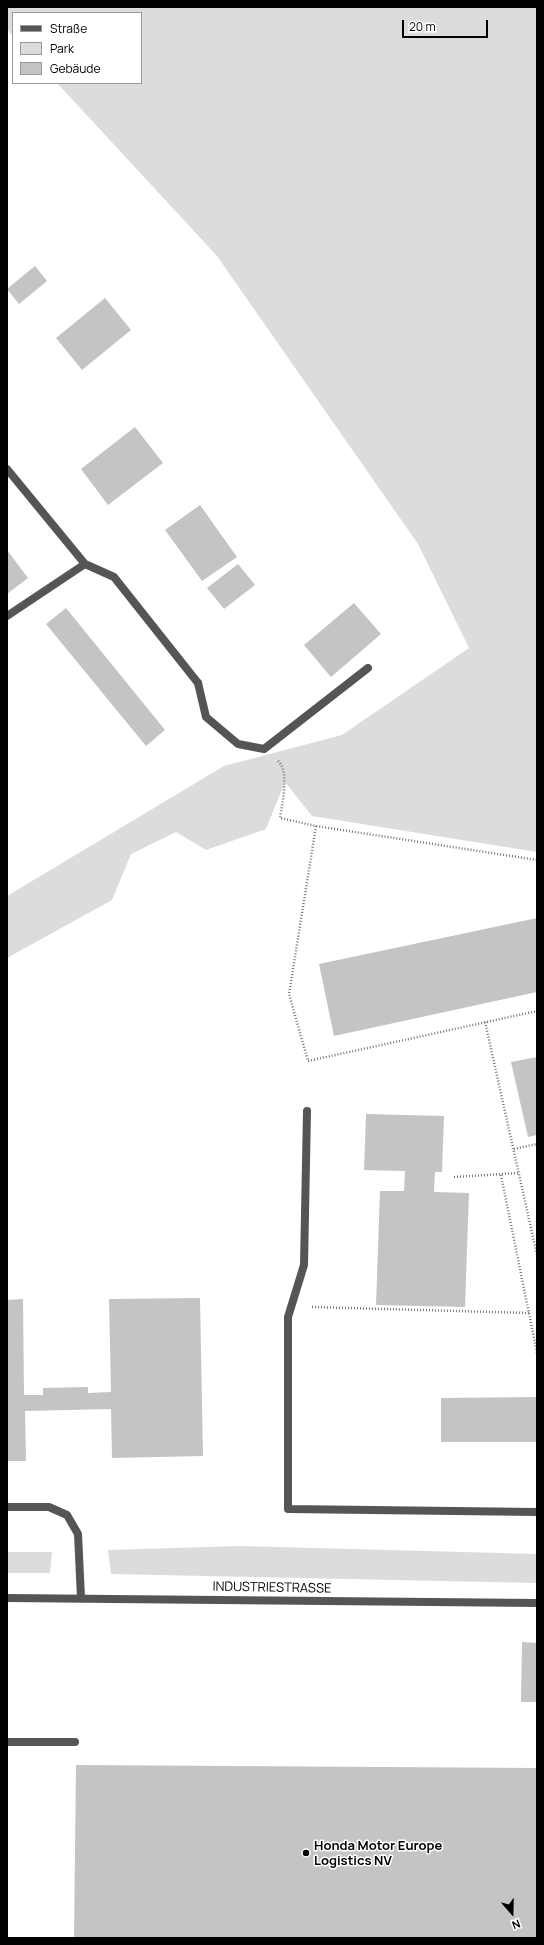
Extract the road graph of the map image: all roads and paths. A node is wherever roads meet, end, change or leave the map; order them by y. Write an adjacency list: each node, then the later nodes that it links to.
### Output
1 (7, 469): 2 (street)
2 (85, 564): 3 (street); 5 (street)
3 (7, 616)
4 (368, 668): 5 (street)
5 (264, 749): 6 (path)
6 (316, 826): 7 (path); 9 (path)
7 (537, 860)
8 (537, 1011): 9 (path)
9 (485, 1022): 12 (path)
10 (307, 1111): 17 (street)
11 (537, 1144): 12 (path)
12 (514, 1149): 13 (path)
13 (519, 1172): 14 (path); 16 (path)
14 (501, 1174): 15 (path); 18 (path)
15 (454, 1177)
16 (537, 1255)
17 (291, 1307): 18 (path); 21 (street)
18 (529, 1313): 19 (path)
19 (537, 1353)
20 (7, 1507): 23 (street)
21 (537, 1512)
22 (7, 1598): 23 (street, INDUSTRIESTRASSE)
23 (82, 1598): 24 (street, INDUSTRIESTRASSE)
24 (537, 1603)
25 (7, 1742): 26 (street)
26 (75, 1742)

